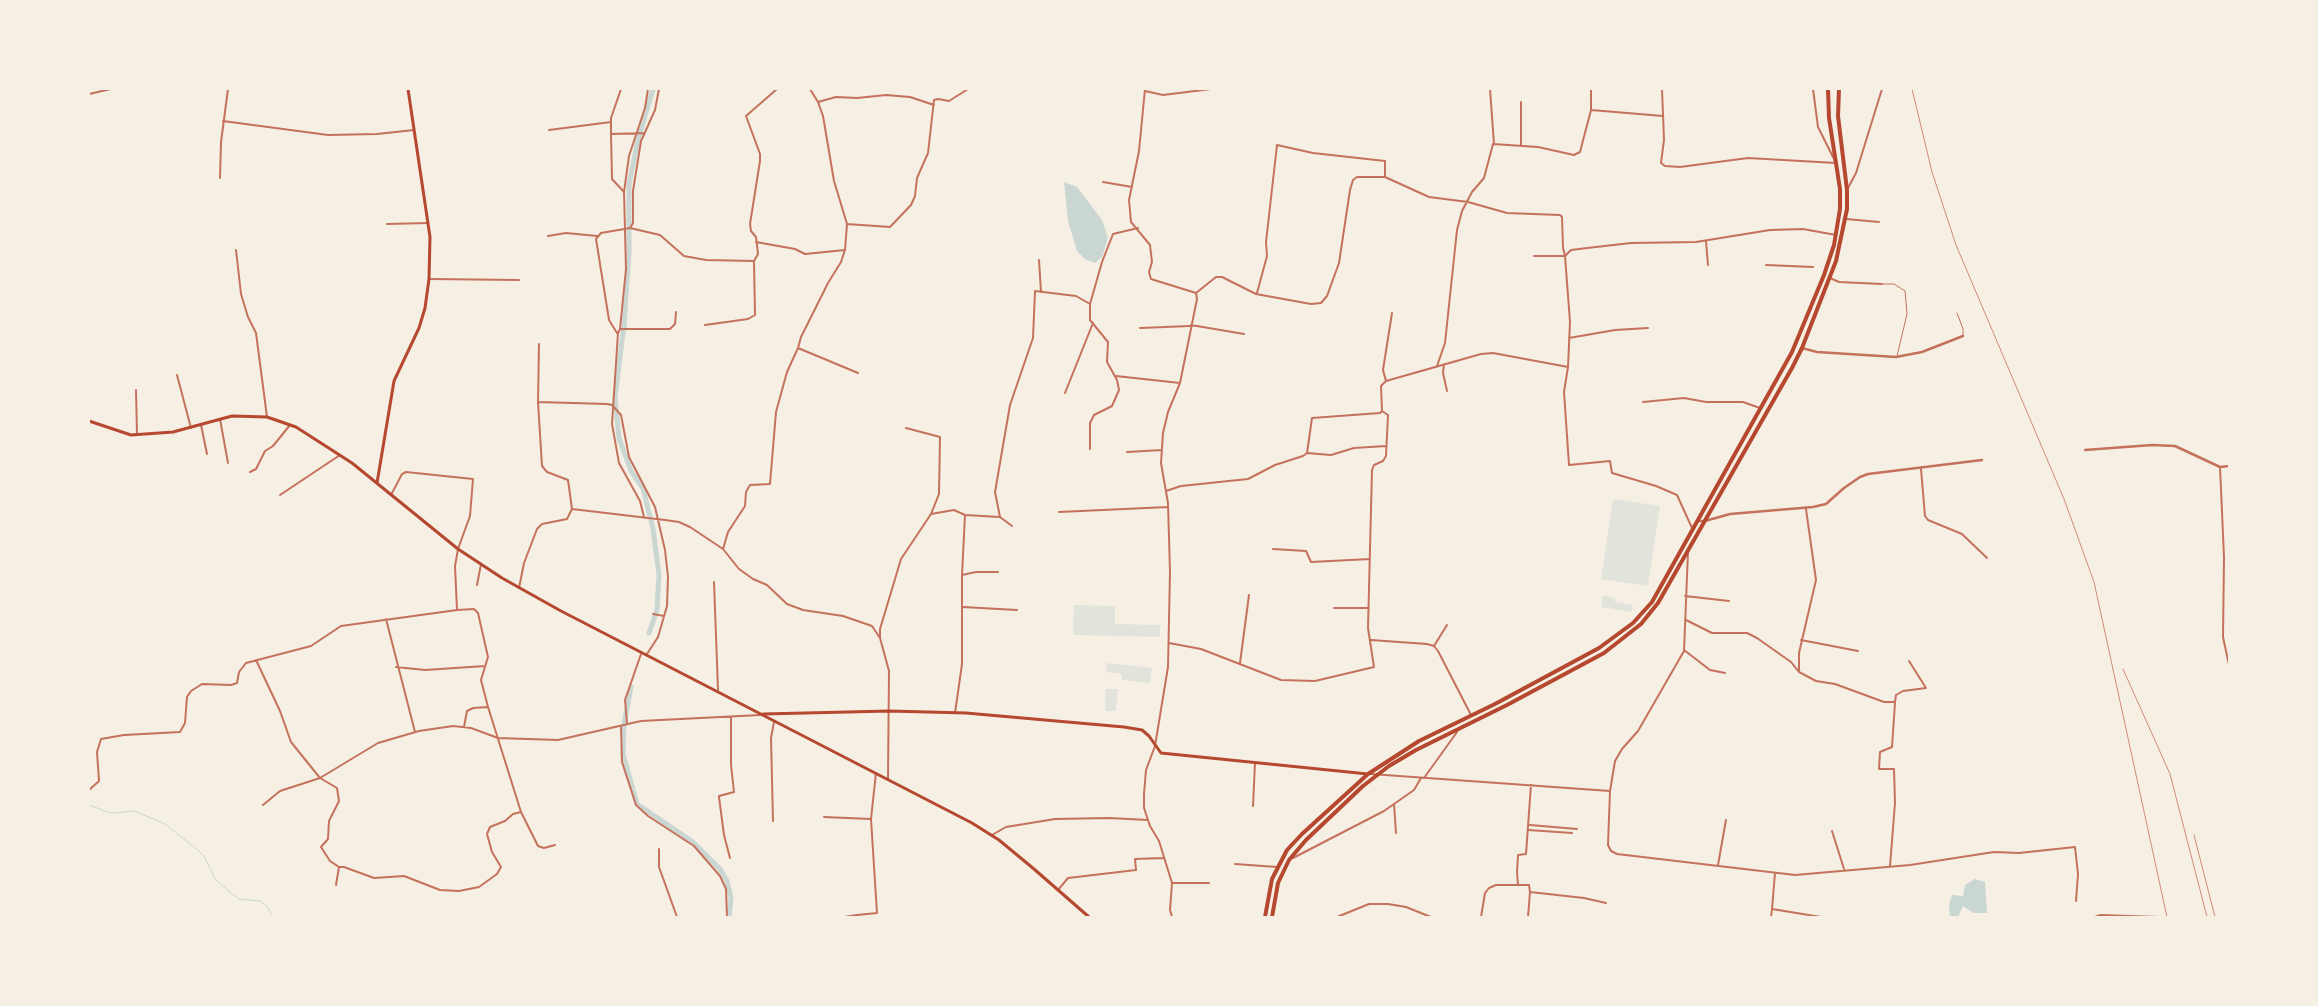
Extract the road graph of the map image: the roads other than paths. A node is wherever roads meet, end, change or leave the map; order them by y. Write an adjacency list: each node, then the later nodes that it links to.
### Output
1 (111, 89): 20 (street)
2 (228, 89): 3 (street); 26 (street)
3 (258, 89)
4 (408, 89): 28 (main road)
5 (621, 89): 27 (street)
6 (648, 89): 32 (street)
7 (659, 89): 30 (street)
8 (778, 89): 55 (street)
9 (810, 89): 21 (street)
10 (968, 89): 23 (street)
11 (1211, 89): 19 (street)
12 (1490, 89): 33 (street)
13 (1590, 89): 24 (street)
14 (1662, 89): 25 (street)
15 (1813, 89): 35 (street)
16 (1828, 89): 35 (highway)
17 (1839, 89): 40 (highway)
18 (1882, 89): 40 (street)
19 (1145, 90): 39 (street)
20 (89, 94)
21 (818, 102): 23 (street); 47 (street)
22 (1521, 102): 34 (street)
23 (934, 105): 47 (street)
24 (1591, 110): 25 (street); 34 (street)
25 (1663, 116): 35 (street)
26 (223, 121): 28 (street); 37 (street)
27 (611, 122): 29 (street); 31 (street)
28 (414, 130): 45 (main road)
29 (549, 130)
30 (645, 133): 32 (street); 48 (street)
31 (611, 134): 32 (street); 41 (street)
32 (635, 134): 41 (street)
33 (1494, 144): 34 (street); 42 (street)
34 (1521, 146)
35 (1836, 163): 51 (highway)
36 (1386, 177): 42 (street); 72 (street); 72 (street)
37 (220, 178)
38 (1104, 182): 39 (street)
39 (1132, 186): 49 (street)
40 (1847, 190): 43 (highway)
41 (624, 192): 50 (street)
42 (1468, 202): 59 (street); 92 (street)
43 (1846, 219): 44 (street); 66 (highway)
44 (1878, 222)
45 (428, 223): 46 (street); 67 (main road)
46 (387, 224)
47 (847, 224): 57 (street)
48 (630, 228): 50 (street); 61 (street)
49 (1138, 228): 71 (street); 73 (street)
50 (623, 229): 53 (street); 82 (street)
51 (1836, 235): 54 (street); 65 (highway)
52 (548, 236): 53 (street)
53 (597, 236): 83 (street)
54 (1706, 241): 59 (street); 62 (street)
55 (756, 242): 57 (street); 61 (street)
56 (236, 250): 107 (street)
57 (845, 250): 88 (street)
58 (1534, 256): 59 (street)
59 (1565, 256): 86 (street)
60 (1039, 260): 70 (street)
61 (754, 261): 78 (street)
62 (1708, 265)
63 (1766, 265): 64 (street)
64 (1813, 267)
65 (1824, 275): 66 (highway); 105 (highway)
66 (1830, 278): 69 (street); 89 (highway)
67 (429, 279): 68 (street); 129 (main road)
68 (518, 280)
69 (1882, 284): 90 (lane)
70 (1041, 292): 73 (street); 140 (street)
71 (1196, 293): 72 (street); 79 (street)
72 (1256, 294)
73 (1090, 304): 77 (street)
74 (676, 312): 82 (street)
75 (1392, 313): 97 (street)
76 (1957, 313): 85 (lane)
77 (1092, 323): 96 (street); 101 (street)
78 (705, 325)
79 (1191, 326): 80 (street); 84 (street); 98 (street)
80 (1140, 328)
81 (1648, 328): 86 (street)
82 (620, 329): 83 (street)
83 (618, 333): 104 (street)
84 (1244, 334)
85 (1963, 336): 90 (street)
86 (1569, 338): 93 (street)
87 (539, 344): 102 (street)
88 (798, 348): 94 (street); 147 (street)
89 (1802, 348): 90 (street); 143 (highway)
90 (1896, 357)
91 (1444, 364): 92 (street); 93 (street); 100 (street)
92 (1437, 366): 97 (street)
93 (1568, 367): 145 (street)
94 (858, 373)
95 (177, 375): 112 (street)
96 (1115, 376): 98 (street); 116 (street)
97 (1386, 381): 106 (street)
98 (1180, 383): 117 (street)
99 (136, 390): 114 (street)
100 (1447, 391)
101 (1066, 394)
102 (538, 402): 104 (street); 135 (street)
103 (1643, 402): 105 (street)
104 (612, 405): 139 (street); 141 (street)
105 (1762, 409): 142 (highway)
106 (1382, 411): 115 (street); 120 (street)
107 (267, 417): 108 (main road); 110 (main road)
108 (220, 419): 111 (main road); 124 (street)
109 (89, 421): 114 (main road)
110 (290, 424): 122 (main road); 128 (street)
111 (200, 425): 112 (main road); 121 (street)
112 (191, 428): 114 (main road)
113 (906, 428): 137 (street)
114 (138, 435)
115 (1386, 446): 120 (street); 151 (street)
116 (1090, 449)
117 (1162, 450): 119 (street); 130 (street)
118 (2085, 450): 126 (street)
119 (1127, 452)
120 (1307, 453): 130 (street)
121 (207, 454)
122 (340, 455): 129 (main road); 131 (street)
123 (1982, 460): 127 (street)
124 (228, 462)
125 (2229, 466): 126 (street)
126 (2220, 467): 183 (street)
127 (1921, 468): 134 (street); 150 (street)
128 (250, 472)
129 (377, 483): 132 (main road)
130 (1165, 492): 133 (street)
131 (280, 495)
132 (391, 495): 146 (main road); 146 (street)
133 (1168, 507): 136 (street); 174 (street)
134 (1806, 508): 143 (street); 173 (street)
135 (572, 509): 139 (street); 157 (street)
136 (1059, 512)
137 (931, 514): 138 (street); 171 (street)
138 (966, 515): 140 (street); 154 (street)
139 (645, 518): 141 (street)
140 (1000, 518): 144 (street)
141 (658, 519): 147 (street); 167 (street)
142 (1697, 520): 143 (street); 145 (highway)
143 (1705, 521): 149 (highway)
144 (1012, 526)
145 (1693, 529): 194 (highway)
146 (458, 549): 152 (main road); 164 (street)
147 (724, 549): 171 (street)
148 (1273, 549): 151 (street)
149 (1688, 552): 159 (street); 200 (highway)
150 (1987, 558)
151 (1370, 559): 163 (street)
152 (481, 564): 156 (street); 157 (main road)
153 (998, 572): 154 (street)
154 (962, 575): 161 (street)
155 (714, 582): 188 (street)
156 (477, 585)
157 (518, 588): 177 (main road)
158 (1250, 595): 182 (street)
159 (1685, 596): 160 (street); 169 (street)
160 (1729, 600)
161 (963, 607): 165 (street); 192 (street)
162 (1334, 608): 163 (street)
163 (1369, 608): 172 (street)
164 (457, 610): 168 (street); 184 (street)
165 (1017, 610)
166 (653, 614): 167 (street)
167 (664, 616): 179 (street)
168 (386, 619): 180 (street); 185 (street)
169 (1685, 620): 176 (street); 186 (street)
170 (1447, 625): 175 (street)
171 (880, 638): 191 (street)
172 (1370, 640): 175 (street); 182 (street)
173 (1802, 640): 178 (street); 186 (street)
174 (1168, 642): 182 (street); 203 (street)
175 (1434, 646): 194 (street)
176 (1684, 650): 187 (street); 213 (street)
177 (642, 651): 179 (main road); 197 (street)
178 (1858, 651)
179 (647, 654): 188 (main road)
180 (256, 660): 208 (street); 212 (street)
181 (1909, 661): 189 (street)
182 (1240, 663)
183 (2229, 665)
184 (485, 666): 185 (street); 190 (street)
185 (396, 667): 201 (street)
186 (1799, 672): 189 (street)
187 (1725, 673)
188 (718, 690): 193 (main road)
189 (1895, 702): 237 (street)
190 (488, 707): 199 (street); 202 (street)
191 (889, 711): 192 (main road); 193 (main road); 210 (street)
192 (955, 713): 203 (main road)
193 (762, 714): 195 (street); 196 (main road)
194 (1472, 715): 206 (highway)
195 (731, 716): 197 (street); 232 (street)
196 (774, 720): 205 (main road); 222 (street)
197 (627, 723): 198 (street)
198 (621, 725): 202 (street); 253 (street)
199 (464, 727): 201 (street); 202 (street)
200 (1460, 728): 207 (highway); 209 (street)
201 (415, 732): 208 (street)
202 (498, 738): 217 (street)
203 (1155, 746): 204 (main road); 220 (street)
204 (1255, 763): 206 (main road); 216 (street)
205 (876, 773): 210 (main road); 219 (street)
206 (1368, 774): 207 (street); 239 (highway)
207 (1380, 774): 209 (street); 234 (highway)
208 (320, 778): 215 (street); 238 (street)
209 (1422, 778): 211 (street); 214 (street)
210 (888, 779): 229 (main road)
211 (1531, 784): 213 (street); 223 (street)
212 (89, 790)
213 (1610, 791): 236 (street)
214 (1394, 804): 227 (street); 234 (street)
215 (263, 805)
216 (1253, 806)
217 (521, 812): 230 (street); 238 (street)
218 (824, 818): 219 (street)
219 (871, 819): 251 (street)
220 (1148, 820): 229 (street); 233 (street)
221 (1726, 820): 236 (street)
222 (773, 821)
223 (1529, 825): 224 (street); 225 (street)
224 (1577, 829)
225 (1528, 830): 228 (street); 245 (street)
226 (1832, 832): 240 (street)
227 (1396, 833)
228 (1572, 833)
229 (992, 835): 246 (main road)
230 (555, 845)
231 (659, 849): 252 (street)
232 (730, 858)
233 (1164, 858): 242 (street); 246 (street)
234 (1289, 860): 258 (highway)
235 (1235, 864): 239 (street)
236 (1718, 865): 241 (street)
237 (1890, 866): 240 (street); 248 (street)
238 (338, 867): 244 (street)
239 (1277, 867): 257 (highway)
240 (1844, 869): 241 (street)
241 (1775, 873): 250 (street)
242 (1172, 883): 243 (street); 256 (street)
243 (1209, 883)
244 (336, 885)
245 (1518, 885): 247 (street); 261 (street)
246 (1058, 890): 255 (main road)
247 (1530, 892): 249 (street); 262 (street)
248 (2076, 901)
249 (1606, 903)
250 (1772, 909): 263 (street); 264 (street)
251 (857, 916): 254 (street)
252 (677, 917)
253 (727, 917)
254 (844, 917)
255 (1089, 917)
256 (1172, 917)
257 (1265, 917)
258 (1272, 917)
259 (1337, 917): 260 (street)
260 (1431, 917)
261 (1481, 917)
262 (1528, 917)
263 (1771, 917)
264 (1821, 917): 265 (street)
265 (1835, 917)
266 (2095, 917): 267 (street)
267 (2159, 917)

